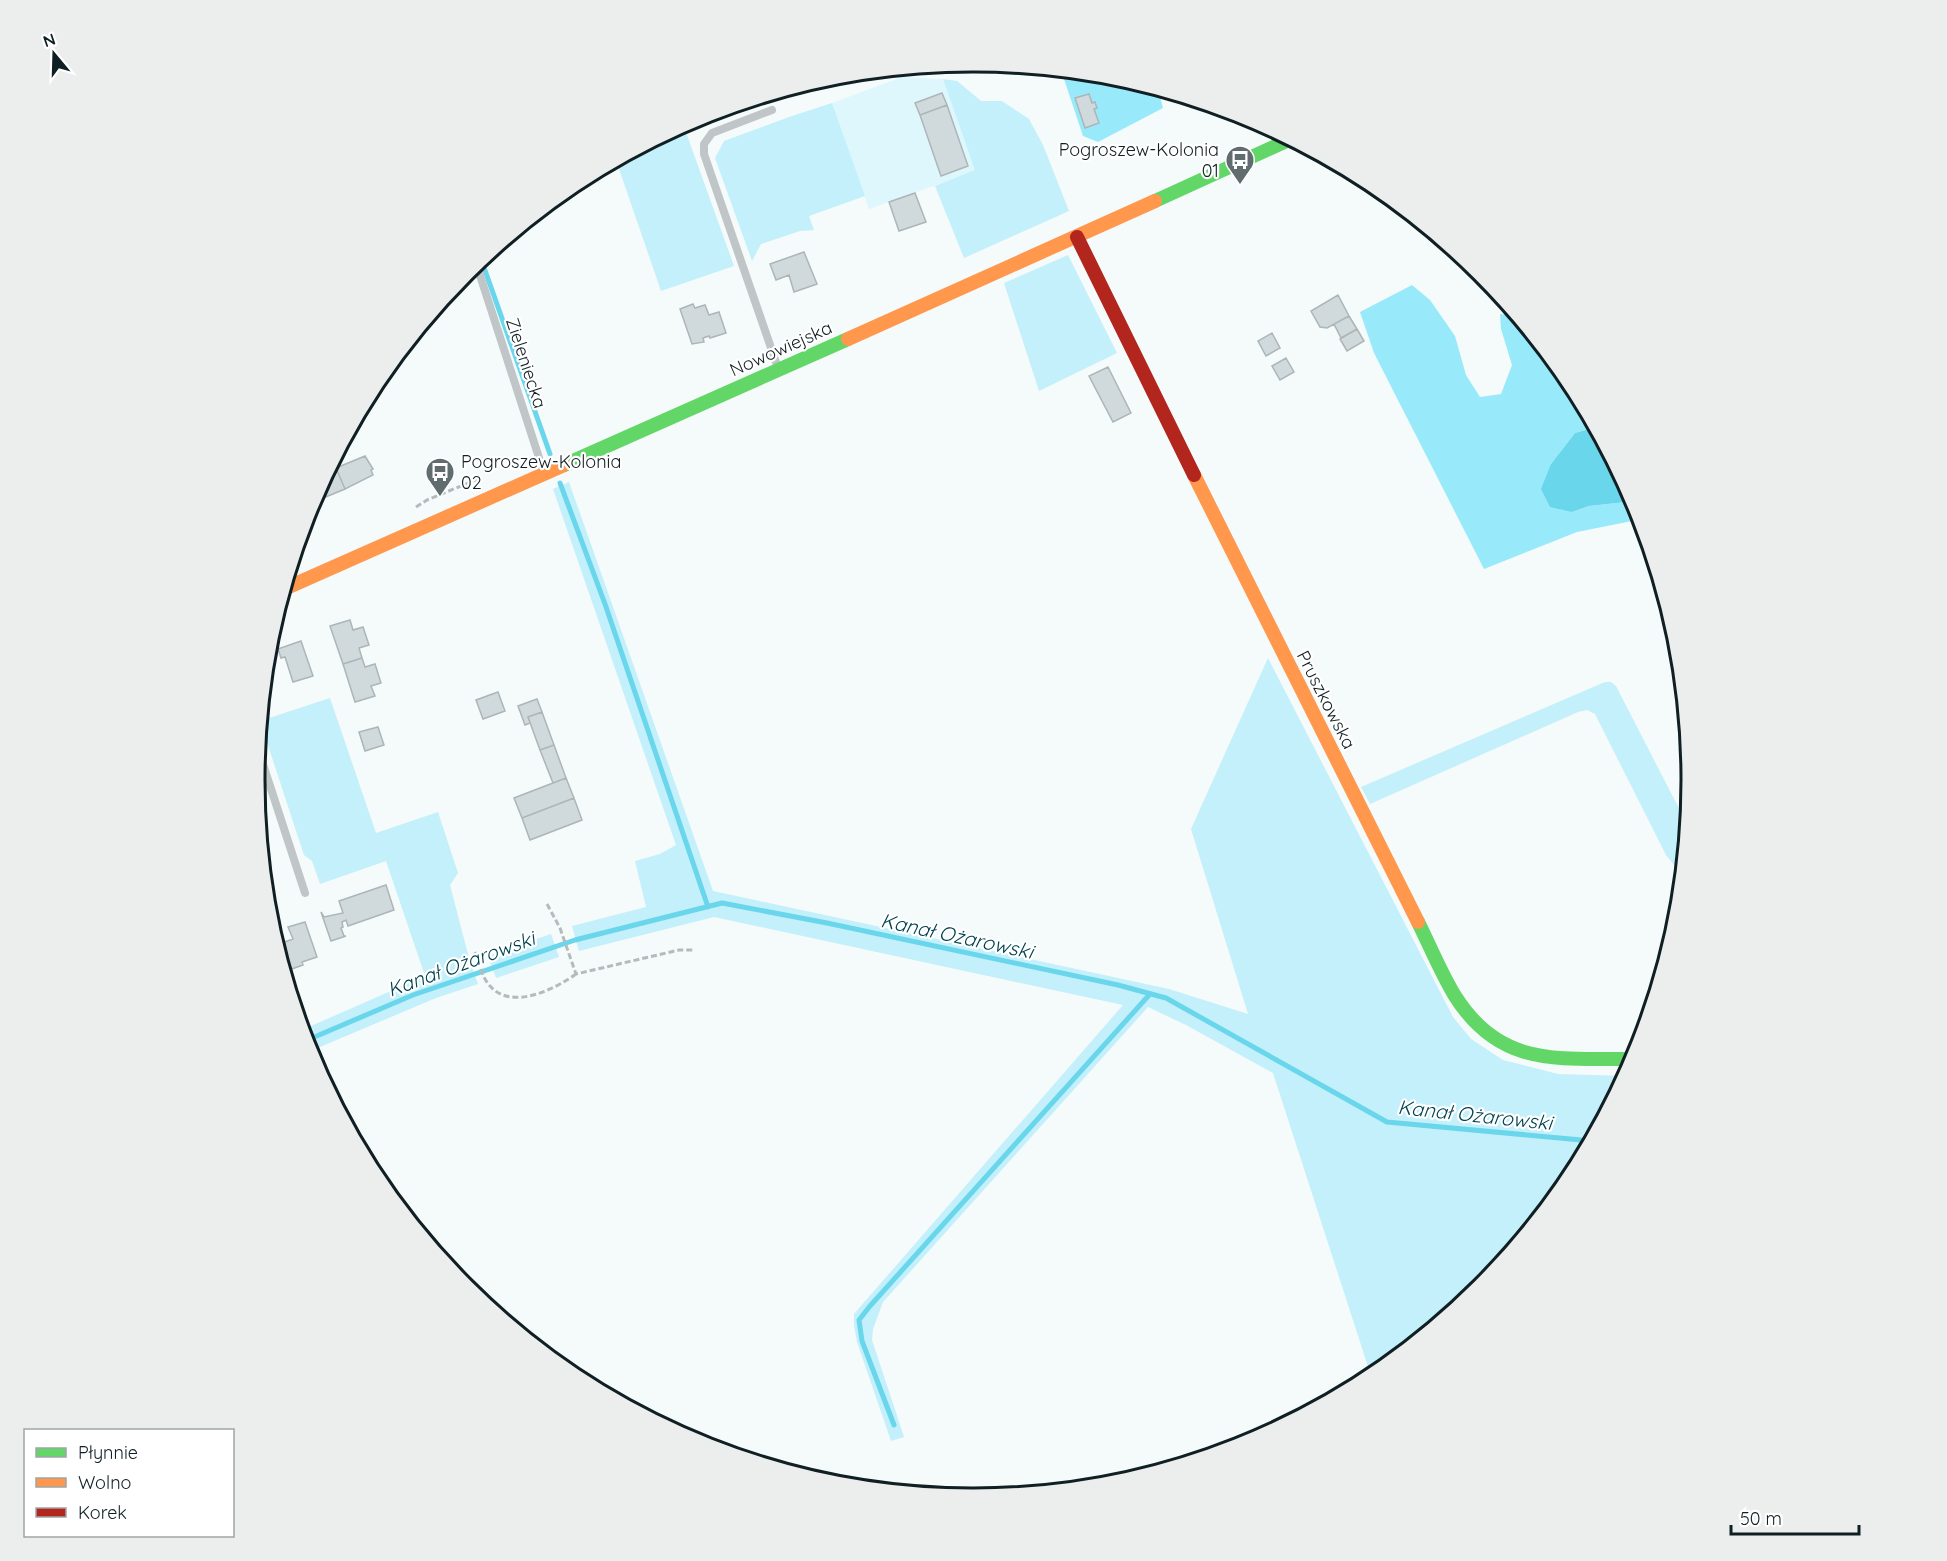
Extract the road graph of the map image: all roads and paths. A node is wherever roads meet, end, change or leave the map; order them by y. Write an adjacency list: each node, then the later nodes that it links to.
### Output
1 (772, 110): 5 (lane)
2 (1282, 143): 3 (street, Nowowiejska)
3 (1077, 237): 5 (street, Nowowiejska); 14 (street, Pruszkowska)
4 (479, 274): 6 (lane, Zieleniecka)
5 (779, 370): 6 (street, Nowowiejska)
6 (544, 474): 7 (street, Nowowiejska)
7 (293, 585)
8 (265, 772): 9 (lane)
9 (305, 893)
10 (547, 904): 13 (path)
11 (693, 950): 13 (path)
12 (475, 952): 13 (path)
13 (576, 974)
14 (1625, 1058)

